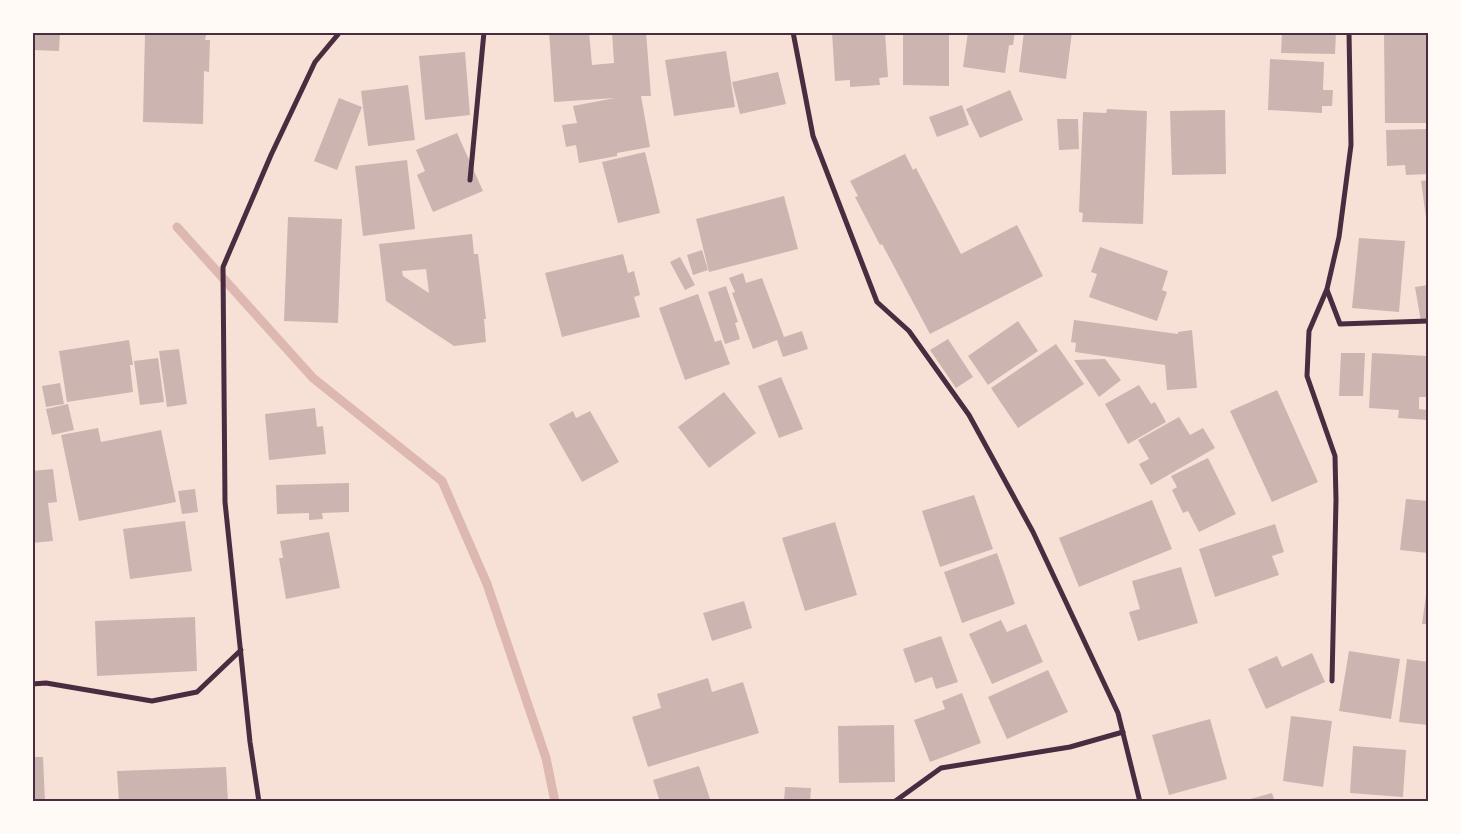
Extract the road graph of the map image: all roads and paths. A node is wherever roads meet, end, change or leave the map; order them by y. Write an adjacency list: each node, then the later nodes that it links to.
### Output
1 (340, 32): 8 (street)
2 (484, 32): 5 (street)
3 (793, 32): 11 (street)
4 (1349, 32): 6 (street)
5 (470, 180)
6 (1327, 289): 7 (street); 9 (street)
7 (1428, 321)
8 (241, 650): 10 (street); 12 (street)
9 (1332, 682)
10 (32, 684)
11 (1123, 732): 13 (street); 14 (street)
12 (259, 802)
13 (894, 802)
14 (1140, 802)

